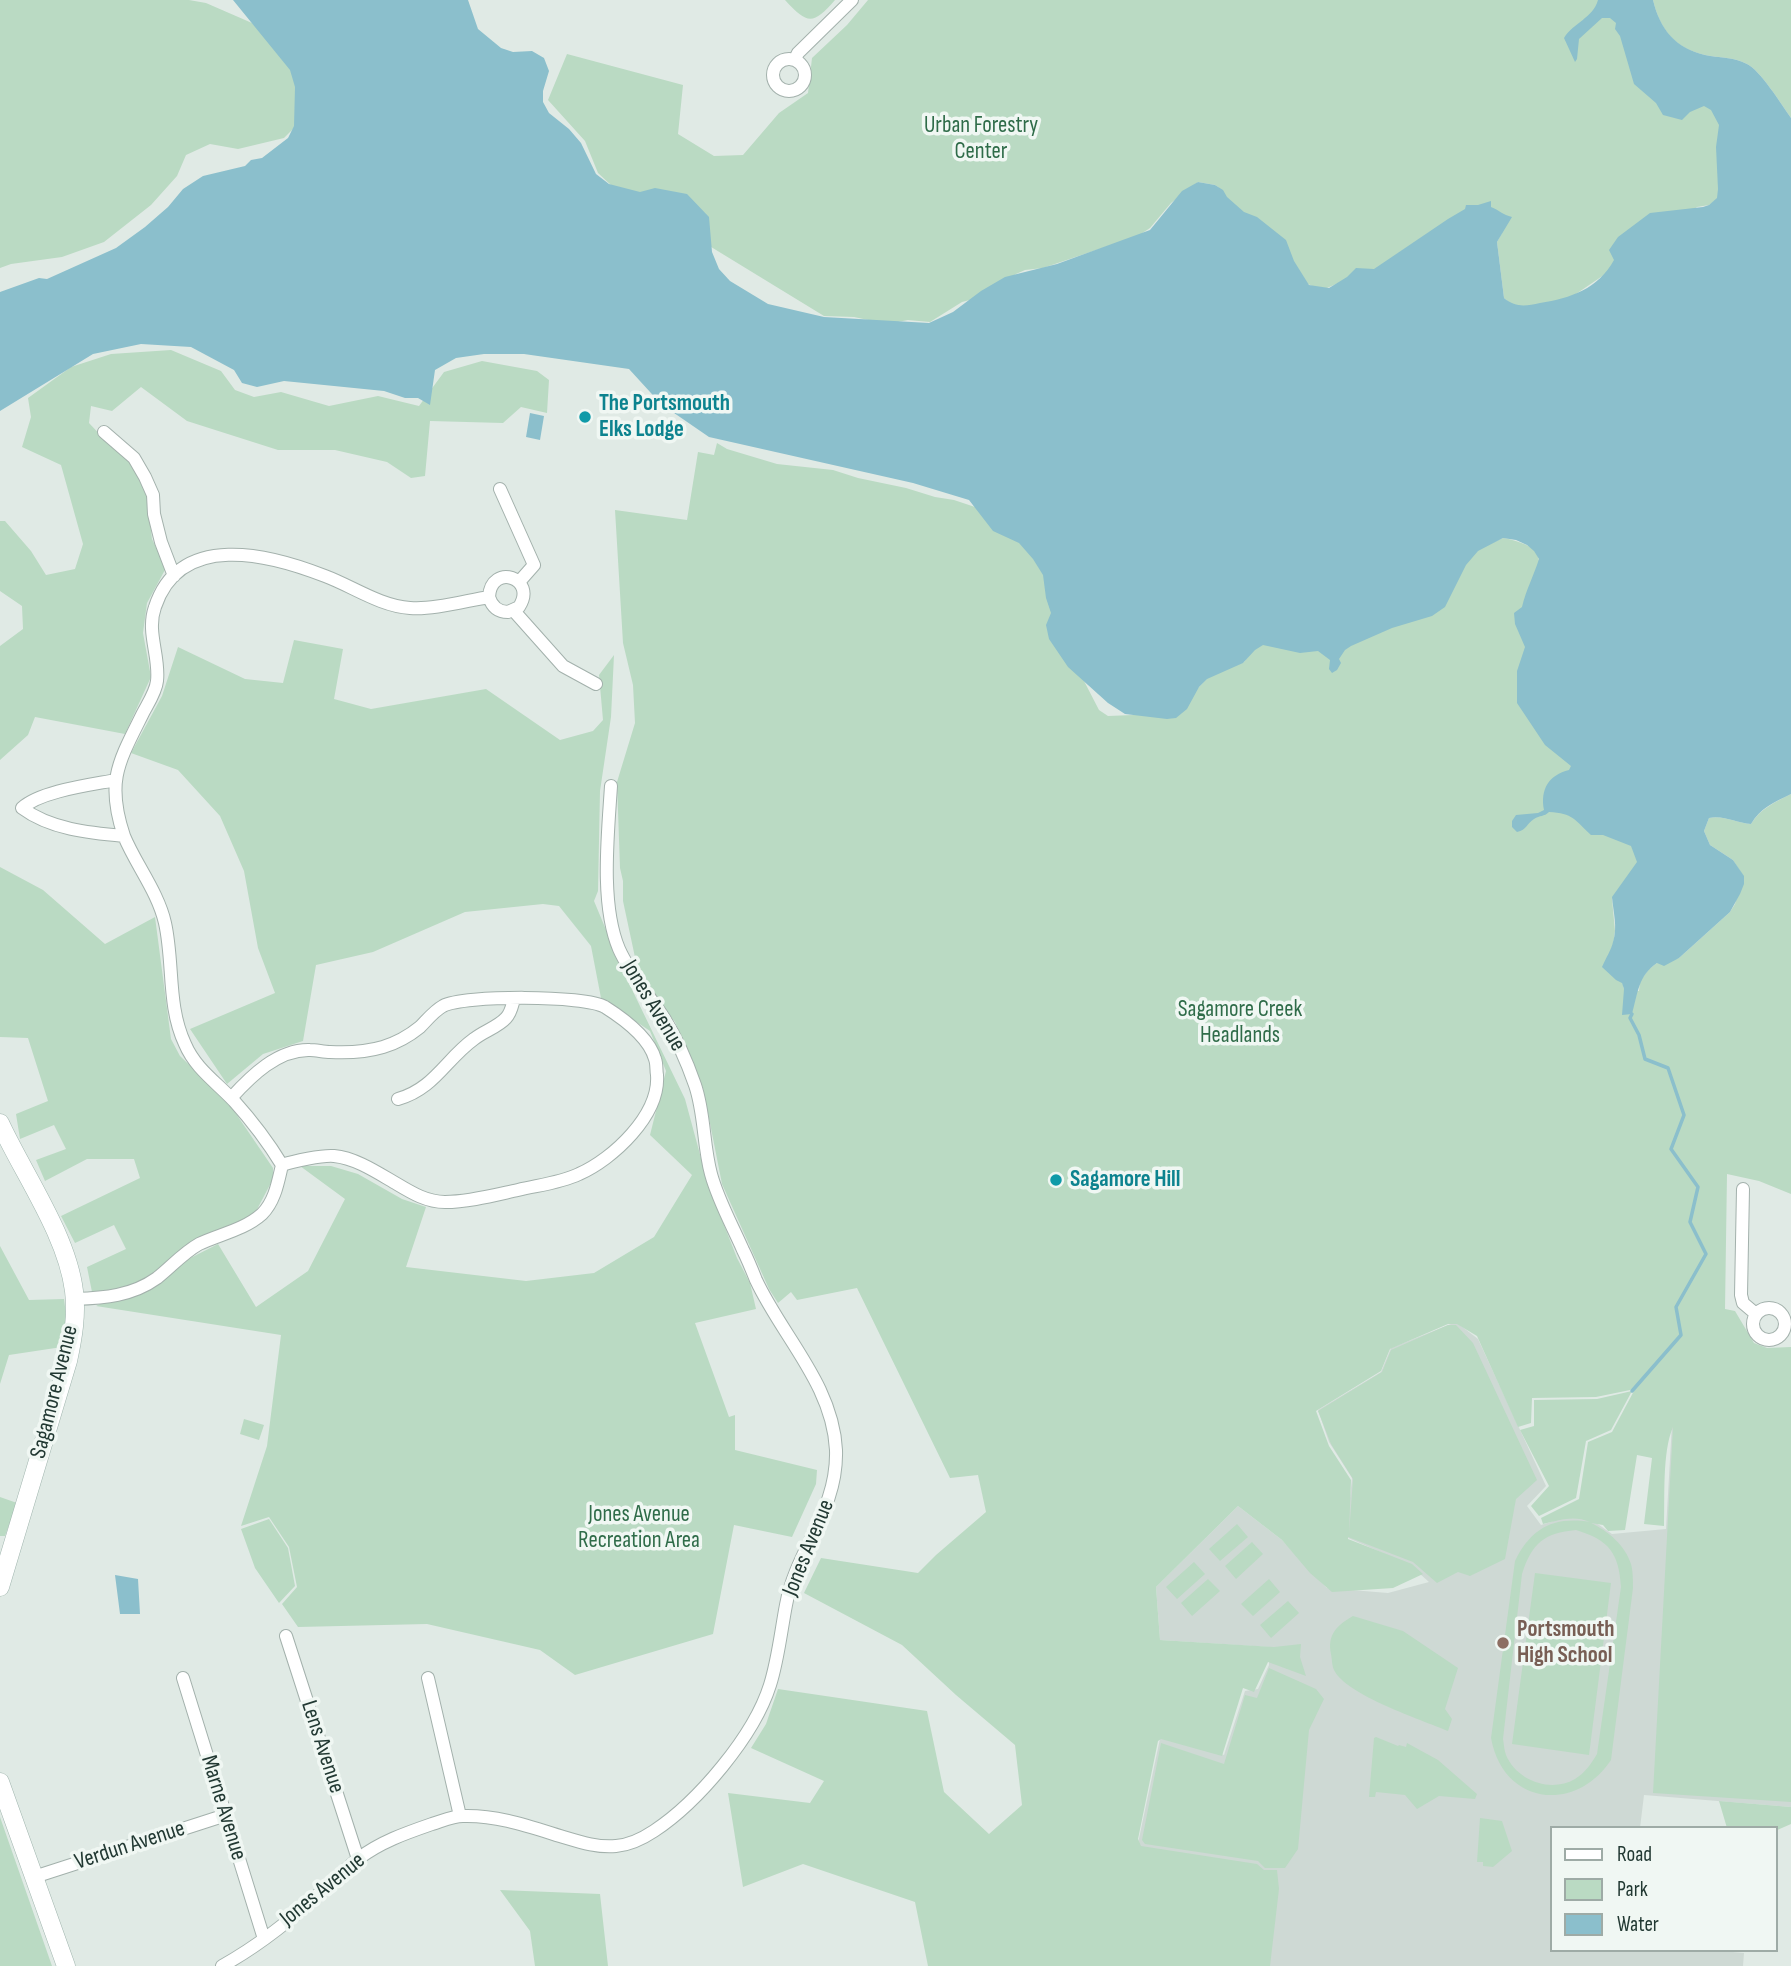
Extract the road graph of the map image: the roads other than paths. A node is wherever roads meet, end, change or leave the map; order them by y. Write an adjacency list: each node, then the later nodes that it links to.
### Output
1 (852, 0): 2 (street)
2 (794, 59)
3 (104, 432): 5 (street)
4 (500, 489): 6 (street)
5 (174, 576): 7 (street); 10 (street)
6 (519, 582): 7 (street); 8 (street)
7 (489, 597): 8 (street)
8 (514, 611): 9 (street)
9 (596, 684)
10 (116, 780): 12 (street); 12 (street)
11 (611, 786): 28 (street, Jones Avenue)
12 (124, 836): 14 (street)
13 (514, 999): 14 (street); 15 (street); 17 (street)
14 (231, 1098): 17 (street)
15 (398, 1099)
16 (0, 1124): 19 (main road, Sagamore Avenue)
17 (282, 1165): 19 (street)
18 (1743, 1189): 20 (street)
19 (75, 1299): 22 (main road, Sagamore Avenue)
20 (1756, 1314): 21 (street); 21 (street)
21 (1787, 1334)
22 (0, 1587)
23 (286, 1636): 29 (street, Lens Avenue)
24 (183, 1678): 27 (street, Marne Avenue)
25 (428, 1678): 28 (street)
26 (0, 1782): 30 (main road)
27 (226, 1815): 30 (street, Verdun Avenue); 31 (street, Marne Avenue)
28 (460, 1816): 29 (street, Jones Avenue)
29 (358, 1858): 31 (street, Jones Avenue)
30 (34, 1878): 32 (main road)
31 (264, 1939): 33 (street, Jones Avenue)
32 (66, 1966)
33 (222, 1966)

